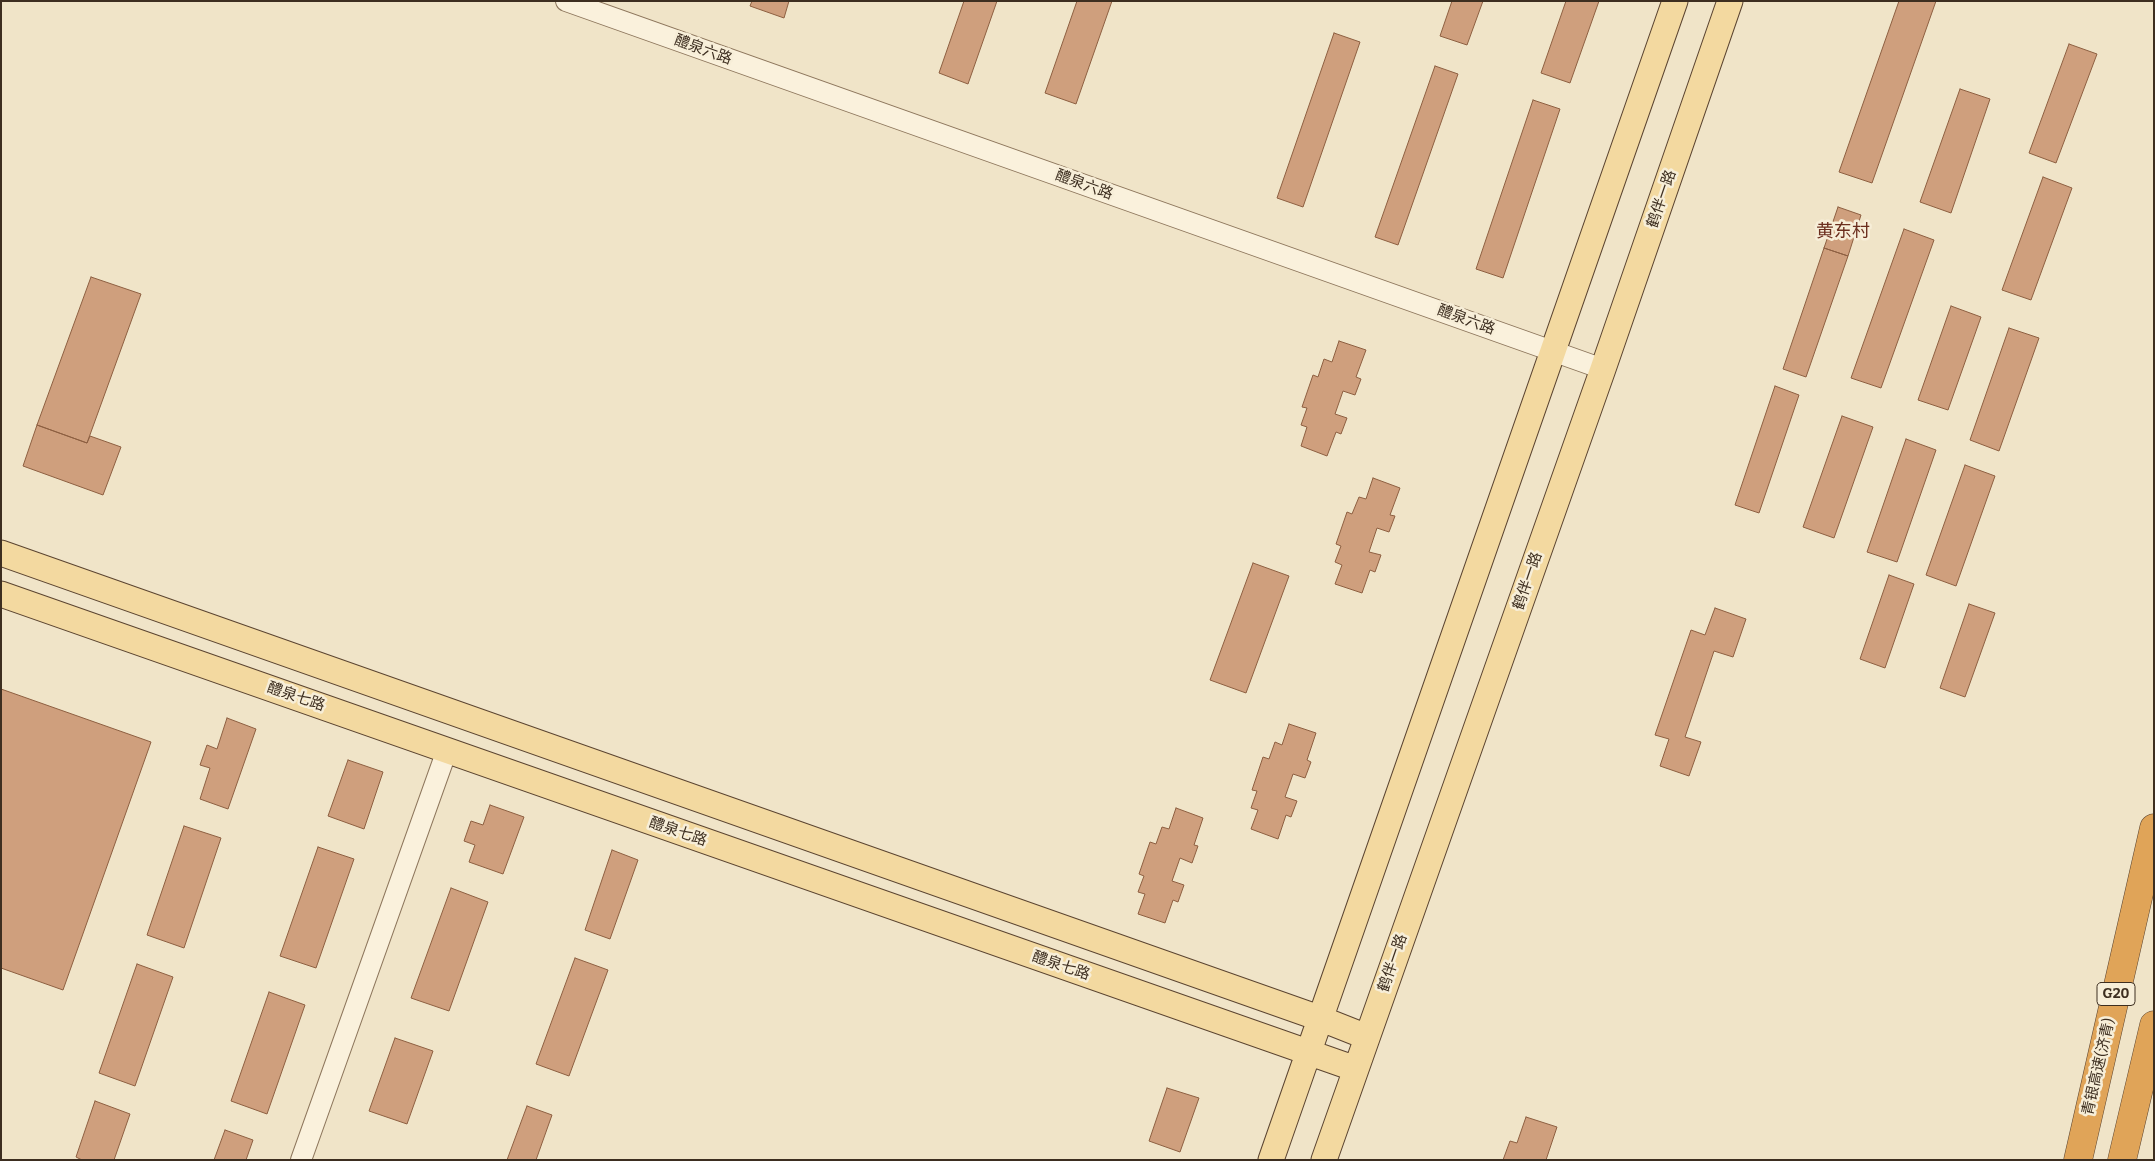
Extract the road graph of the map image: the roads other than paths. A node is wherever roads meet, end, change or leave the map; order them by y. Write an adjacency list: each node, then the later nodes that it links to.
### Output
1 (566, 1): 4 (street, 醴泉六路)
2 (1675, 1): 4 (main road)
3 (1730, 1): 5 (main road, 鹤伴一路)
4 (1552, 351): 5 (street, 醴泉六路); 10 (main road)
5 (1603, 368): 12 (main road, 鹤伴一路)
6 (1, 553): 10 (main road)
7 (1, 594): 8 (main road, 醴泉七路)
8 (446, 750): 13 (main road, 醴泉七路); 15 (street)
9 (2154, 828): 18 (highway, 青银高速(济青) / G20)
10 (1319, 1018): 12 (main road); 13 (main road)
11 (2154, 1025): 19 (highway)
12 (1367, 1037): 14 (main road, 鹤伴一路)
13 (1308, 1052): 14 (main road, 醴泉七路); 16 (main road)
14 (1356, 1069): 17 (main road, 鹤伴一路)
15 (301, 1160)
16 (1271, 1160)
17 (1324, 1160)
18 (2078, 1160)
19 (2122, 1160)

